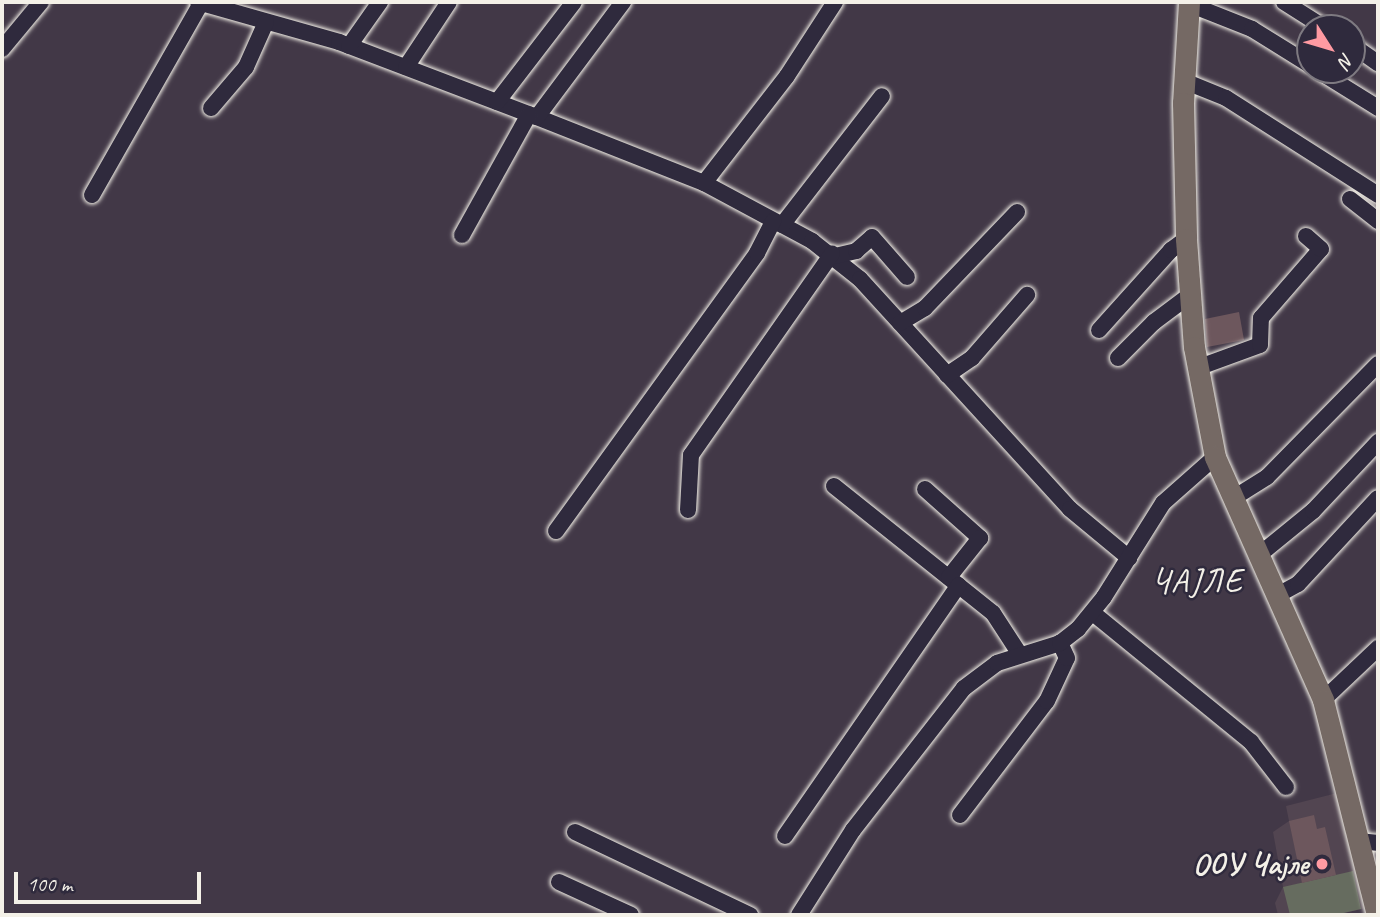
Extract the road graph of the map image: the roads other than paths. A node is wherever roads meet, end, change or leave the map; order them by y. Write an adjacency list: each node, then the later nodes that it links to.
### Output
1 (41, 2): 14 (street)
2 (200, 2): 10 (street); 25 (street)
3 (380, 2): 13 (street)
4 (449, 2): 16 (street)
5 (574, 2): 20 (street)
6 (623, 2): 23 (street)
7 (835, 2): 24 (street)
8 (1284, 2): 11 (street)
9 (1189, 3): 15 (street); 17 (main road)
10 (228, 5): 12 (street)
11 (1303, 14)
12 (266, 22): 13 (street); 21 (street)
13 (349, 46): 16 (street)
14 (2, 49)
15 (1296, 56)
16 (406, 67): 20 (street)
17 (1184, 80): 26 (street); 33 (main road)
18 (1339, 84): 22 (street)
19 (882, 96): 30 (street)
20 (497, 102): 23 (street)
21 (211, 107)
22 (1378, 108)
23 (533, 116): 24 (street); 31 (street)
24 (704, 183): 30 (street)
25 (92, 195)
26 (1378, 195)
27 (1350, 200): 29 (street)
28 (1017, 212): 38 (street)
29 (1378, 221)
30 (777, 223): 34 (street); 51 (street)
31 (462, 234)
32 (1306, 236): 42 (street)
33 (1186, 239): 37 (main road); 39 (street)
34 (833, 255): 35 (street); 38 (street); 50 (street)
35 (907, 277)
36 (1027, 295): 43 (street)
37 (1190, 295): 40 (street); 42 (main road)
38 (900, 323): 43 (street)
39 (1100, 330)
40 (1118, 358)
41 (1378, 364): 49 (street)
42 (1197, 369): 45 (main road)
43 (947, 375): 53 (street)
44 (1378, 442): 52 (street)
45 (1215, 457): 49 (main road); 53 (street)
46 (835, 486): 54 (street)
47 (925, 489): 54 (street)
48 (1378, 498): 55 (street)
49 (1232, 499): 52 (main road)
50 (688, 510)
51 (556, 531)
52 (1259, 555): 55 (main road)
53 (1129, 558): 56 (street)
54 (954, 581): 59 (street); 64 (street)
55 (1276, 596): 60 (main road)
56 (1093, 613): 57 (street); 61 (street)
57 (1060, 643): 59 (street); 62 (street)
58 (1378, 648): 60 (street)
59 (1018, 653): 69 (street)
60 (1323, 700): 65 (main road)
61 (1286, 787)
62 (960, 816)
63 (575, 832): 68 (street)
64 (785, 836)
65 (1369, 842): 70 (main road)
66 (559, 882): 67 (street)
67 (631, 915)
68 (751, 915)
69 (799, 915)
70 (1377, 915)

